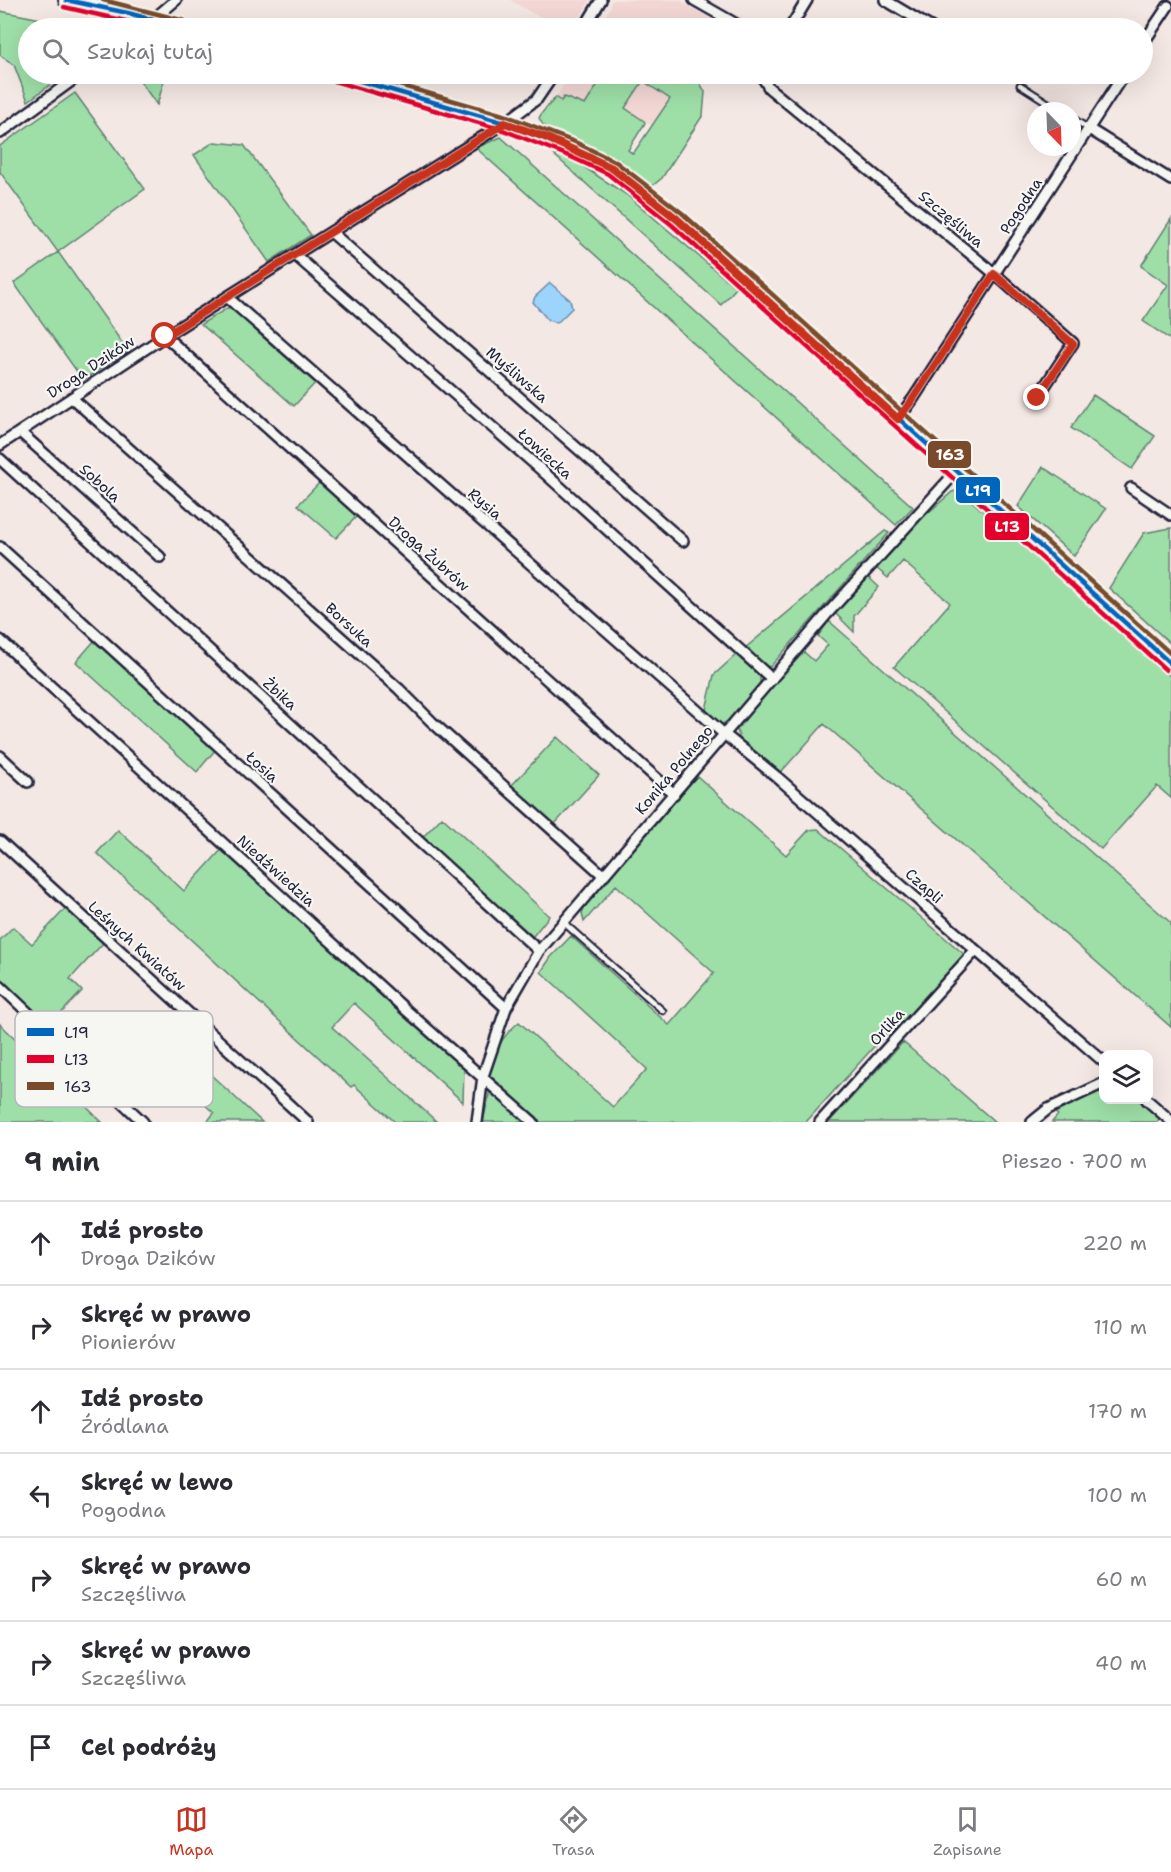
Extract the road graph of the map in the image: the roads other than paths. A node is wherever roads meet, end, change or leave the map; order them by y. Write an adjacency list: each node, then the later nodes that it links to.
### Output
1 (66, 0): 9 (main road)
2 (176, 0): 10 (street)
3 (601, 0): 11 (street)
4 (694, 0): 12 (street)
5 (807, 0): 13 (street)
6 (885, 0): 14 (street)
7 (1159, 0): 8 (street)
8 (1170, 5): 15 (street)
9 (135, 18)
10 (156, 18)
11 (590, 18)
12 (726, 18)
13 (796, 18)
14 (915, 18)
15 (1153, 30)
16 (67, 84): 26 (street)
17 (370, 84): 23 (main road)
18 (547, 84): 23 (street, Droga Dzików)
19 (767, 84): 30 (street, Szczęśliwa)
20 (1118, 84): 25 (street, Pogodna)
21 (1020, 85): 22 (lane)
22 (1047, 102)
23 (505, 123): 28 (street, Droga Dzików); 35 (main road)
24 (1081, 124): 25 (lane)
25 (1089, 129): 27 (street); 30 (street, Pogodna)
26 (0, 133)
27 (1171, 180)
28 (331, 232): 29 (street, Droga Dzików); 42 (street, Myśliwska)
29 (295, 255): 31 (street, Droga Dzików); 47 (street, Łowiecka)
30 (994, 274): 34 (street, Szczęśliwa); 35 (street, Pogodna)
31 (227, 297): 32 (street, Droga Dzików); 48 (street, Rysia)
32 (165, 336): 33 (street, Droga Dzików); 51 (street, Droga Żubrów)
33 (72, 398): 36 (street, Droga Dzików); 53 (street, Borsuka)
34 (1037, 398)
35 (898, 419): 39 (main road)
36 (20, 432): 37 (street, Droga Dzików); 44 (street, Sobola)
37 (0, 445)
38 (0, 459): 55 (street, Żbika)
39 (956, 472): 46 (main road); 47 (street, Konika Polnego)
40 (1131, 488): 41 (street)
41 (1171, 515)
42 (683, 541)
43 (0, 547): 58 (street, Łosia)
44 (160, 557)
45 (0, 640): 64 (street, Niedźwiedzia)
46 (1171, 664)
47 (772, 679): 48 (street, Konika Polnego)
48 (724, 734): 51 (street, Konika Polnego); 56 (street, Czapli)
49 (0, 756): 50 (street)
50 (28, 782)
51 (674, 794): 53 (street, Konika Polnego)
52 (0, 841): 60 (street, Leśnych Kwiatów)
53 (604, 876): 54 (street, Konika Polnego)
54 (564, 922): 55 (street, Konika Polnego); 61 (lane)
55 (539, 951): 58 (street, Konika Polnego)
56 (975, 951): 63 (street, Czapli); 73 (street, Orlika)
57 (0, 986): 59 (street)
58 (506, 1008): 64 (street, Konika Polnego)
59 (26, 1011)
60 (187, 1011)
61 (663, 1011)
62 (213, 1035): 70 (street, Leśnych Kwiatów)
63 (1099, 1058)
64 (483, 1076): 71 (street, Konika Polnego); 72 (street, Niedźwiedzia)
65 (1099, 1085): 74 (street)
66 (1152, 1104): 68 (street)
67 (127, 1107): 69 (street)
68 (1171, 1121)
69 (143, 1122)
70 (309, 1122)
71 (477, 1122)
72 (533, 1122)
73 (820, 1122)
74 (1032, 1122)

